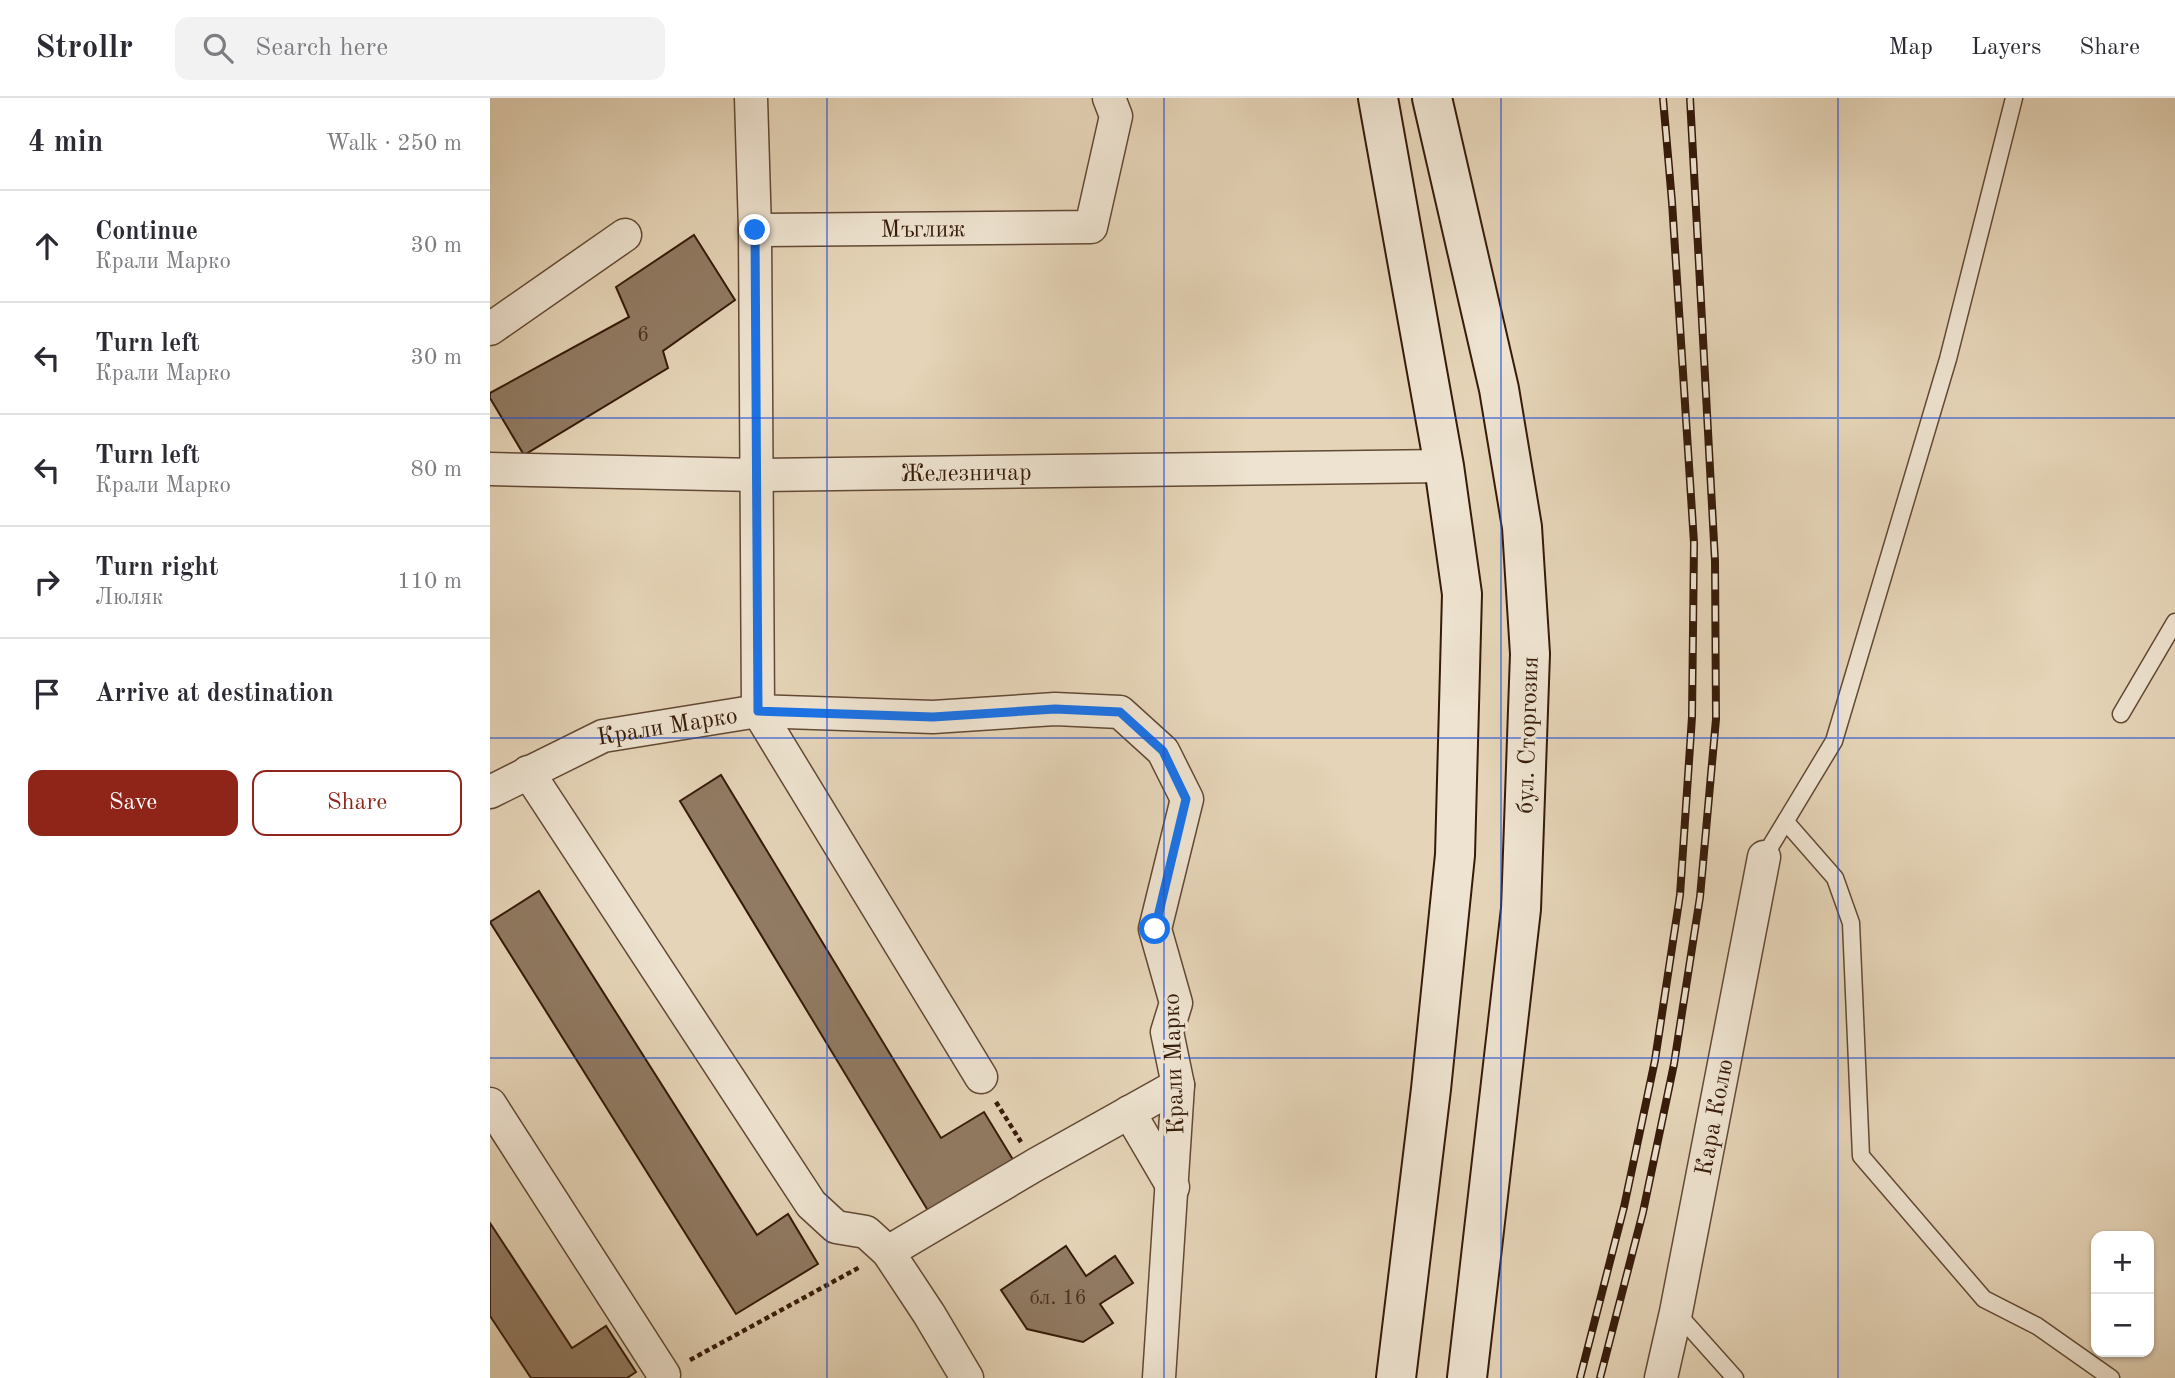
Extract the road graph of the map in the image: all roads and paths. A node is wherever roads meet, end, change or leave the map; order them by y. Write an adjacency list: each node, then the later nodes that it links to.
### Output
1 (751, 98): 6 (street)
2 (1109, 98): 6 (street, Мъглиж)
3 (1378, 98): 9 (main road)
4 (1432, 98): 31 (main road, бул. Сторгозия)
5 (2014, 98): 17 (lane)
6 (755, 230): 11 (street)
7 (625, 235): 8 (street)
8 (490, 329)
9 (1444, 466): 11 (street, Железничар); 30 (main road)
10 (490, 469): 11 (street, Железничар)
11 (756, 475): 13 (street)
12 (2175, 622): 14 (lane)
13 (758, 711): 15 (street, Крали Марко); 19 (street); 20 (street, Крали Марко)
14 (2121, 714)
15 (528, 772): 16 (street, Крали Марко); 25 (street)
16 (490, 792)
17 (1786, 822): 18 (lane); 34 (lane)
18 (1764, 857): 26 (street, Кара Колю)
19 (981, 1077): 23 (path)
20 (1178, 1085): 22 (street); 24 (street, Крали Марко)
21 (490, 1104): 27 (street)
22 (1129, 1112): 23 (street); 24 (street)
23 (1035, 1165): 25 (street)
24 (1173, 1187): 29 (street, Крали Марко)
25 (888, 1252): 27 (path); 28 (street)
26 (1676, 1312): 32 (street, Кара Колю); 33 (lane)
27 (664, 1375)
28 (967, 1378)
29 (1159, 1378)
30 (1396, 1378)
31 (1467, 1378)
32 (1661, 1378)
33 (1735, 1378)
34 (2111, 1378)

